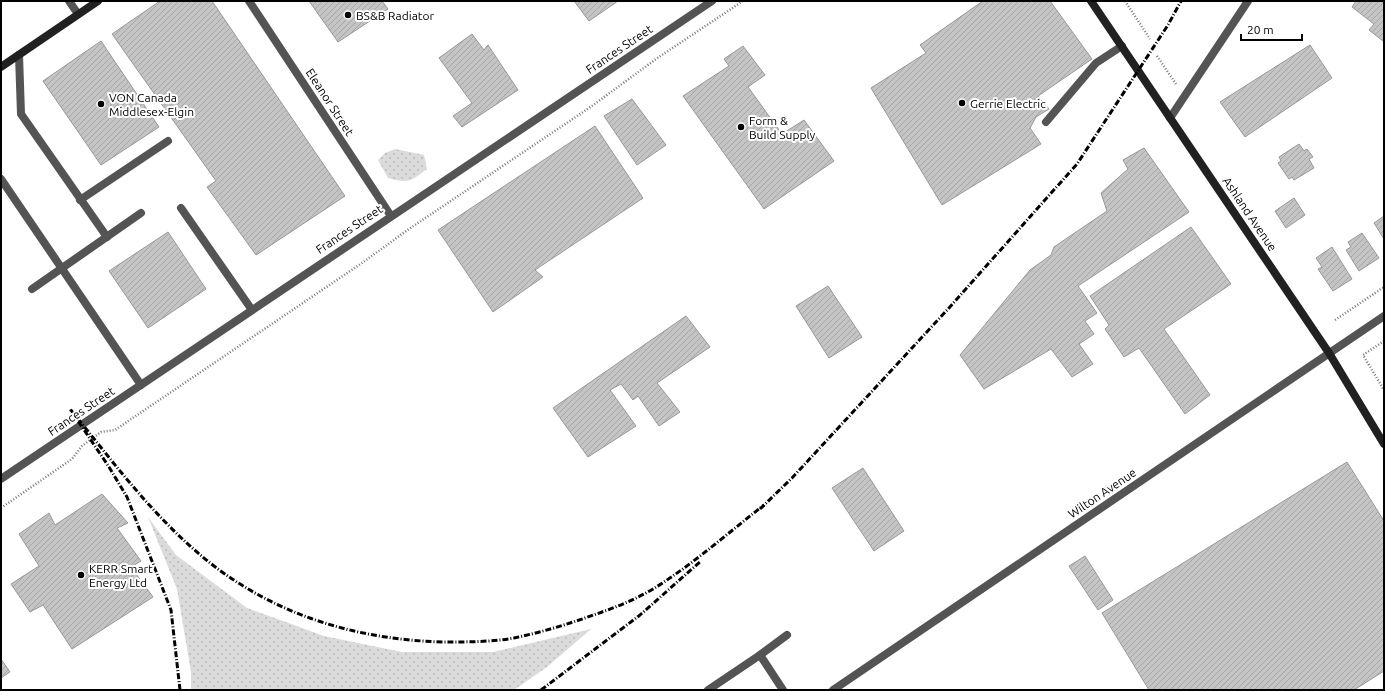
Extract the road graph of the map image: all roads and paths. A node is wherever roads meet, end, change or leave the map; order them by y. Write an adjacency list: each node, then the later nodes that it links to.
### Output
1 (69, 1): 9 (street)
2 (98, 1): 9 (street)
3 (249, 1): 23 (street, Eleanor Street)
4 (712, 1): 23 (street, Frances Street)
5 (743, 1): 37 (path)
6 (1091, 1): 11 (street, Ashland Avenue)
7 (1125, 1): 10 (path)
8 (1248, 1): 16 (street)
9 (78, 14): 12 (street)
10 (1150, 39)
11 (1122, 46): 16 (street, Ashland Avenue); 17 (street)
12 (19, 54): 14 (street); 20 (street)
13 (1158, 56): 15 (path)
14 (1, 67)
15 (1177, 85)
16 (1170, 118): 32 (street, Ashland Avenue)
17 (1046, 122)
18 (168, 141): 20 (street)
19 (1, 179): 25 (street)
20 (80, 200): 24 (street)
21 (181, 208): 28 (street)
22 (141, 213): 24 (street)
23 (391, 216): 28 (street, Frances Street)
24 (107, 237): 25 (street)
25 (62, 268): 27 (street); 33 (street)
26 (1384, 287): 30 (path)
27 (32, 289)
28 (252, 310): 33 (street, Frances Street)
29 (1384, 316): 32 (street, Wilton Avenue)
30 (1335, 320)
31 (1384, 341): 34 (path)
32 (1329, 352): 35 (street, Ashland Avenue); 42 (street, Wilton Avenue)
33 (141, 385): 36 (street, Frances Street)
34 (1384, 390)
35 (1384, 444)
36 (1, 479)
37 (1, 508)
38 (787, 636): 39 (street)
39 (760, 655): 40 (street); 41 (street)
40 (708, 690)
41 (783, 690)
42 (833, 690)

